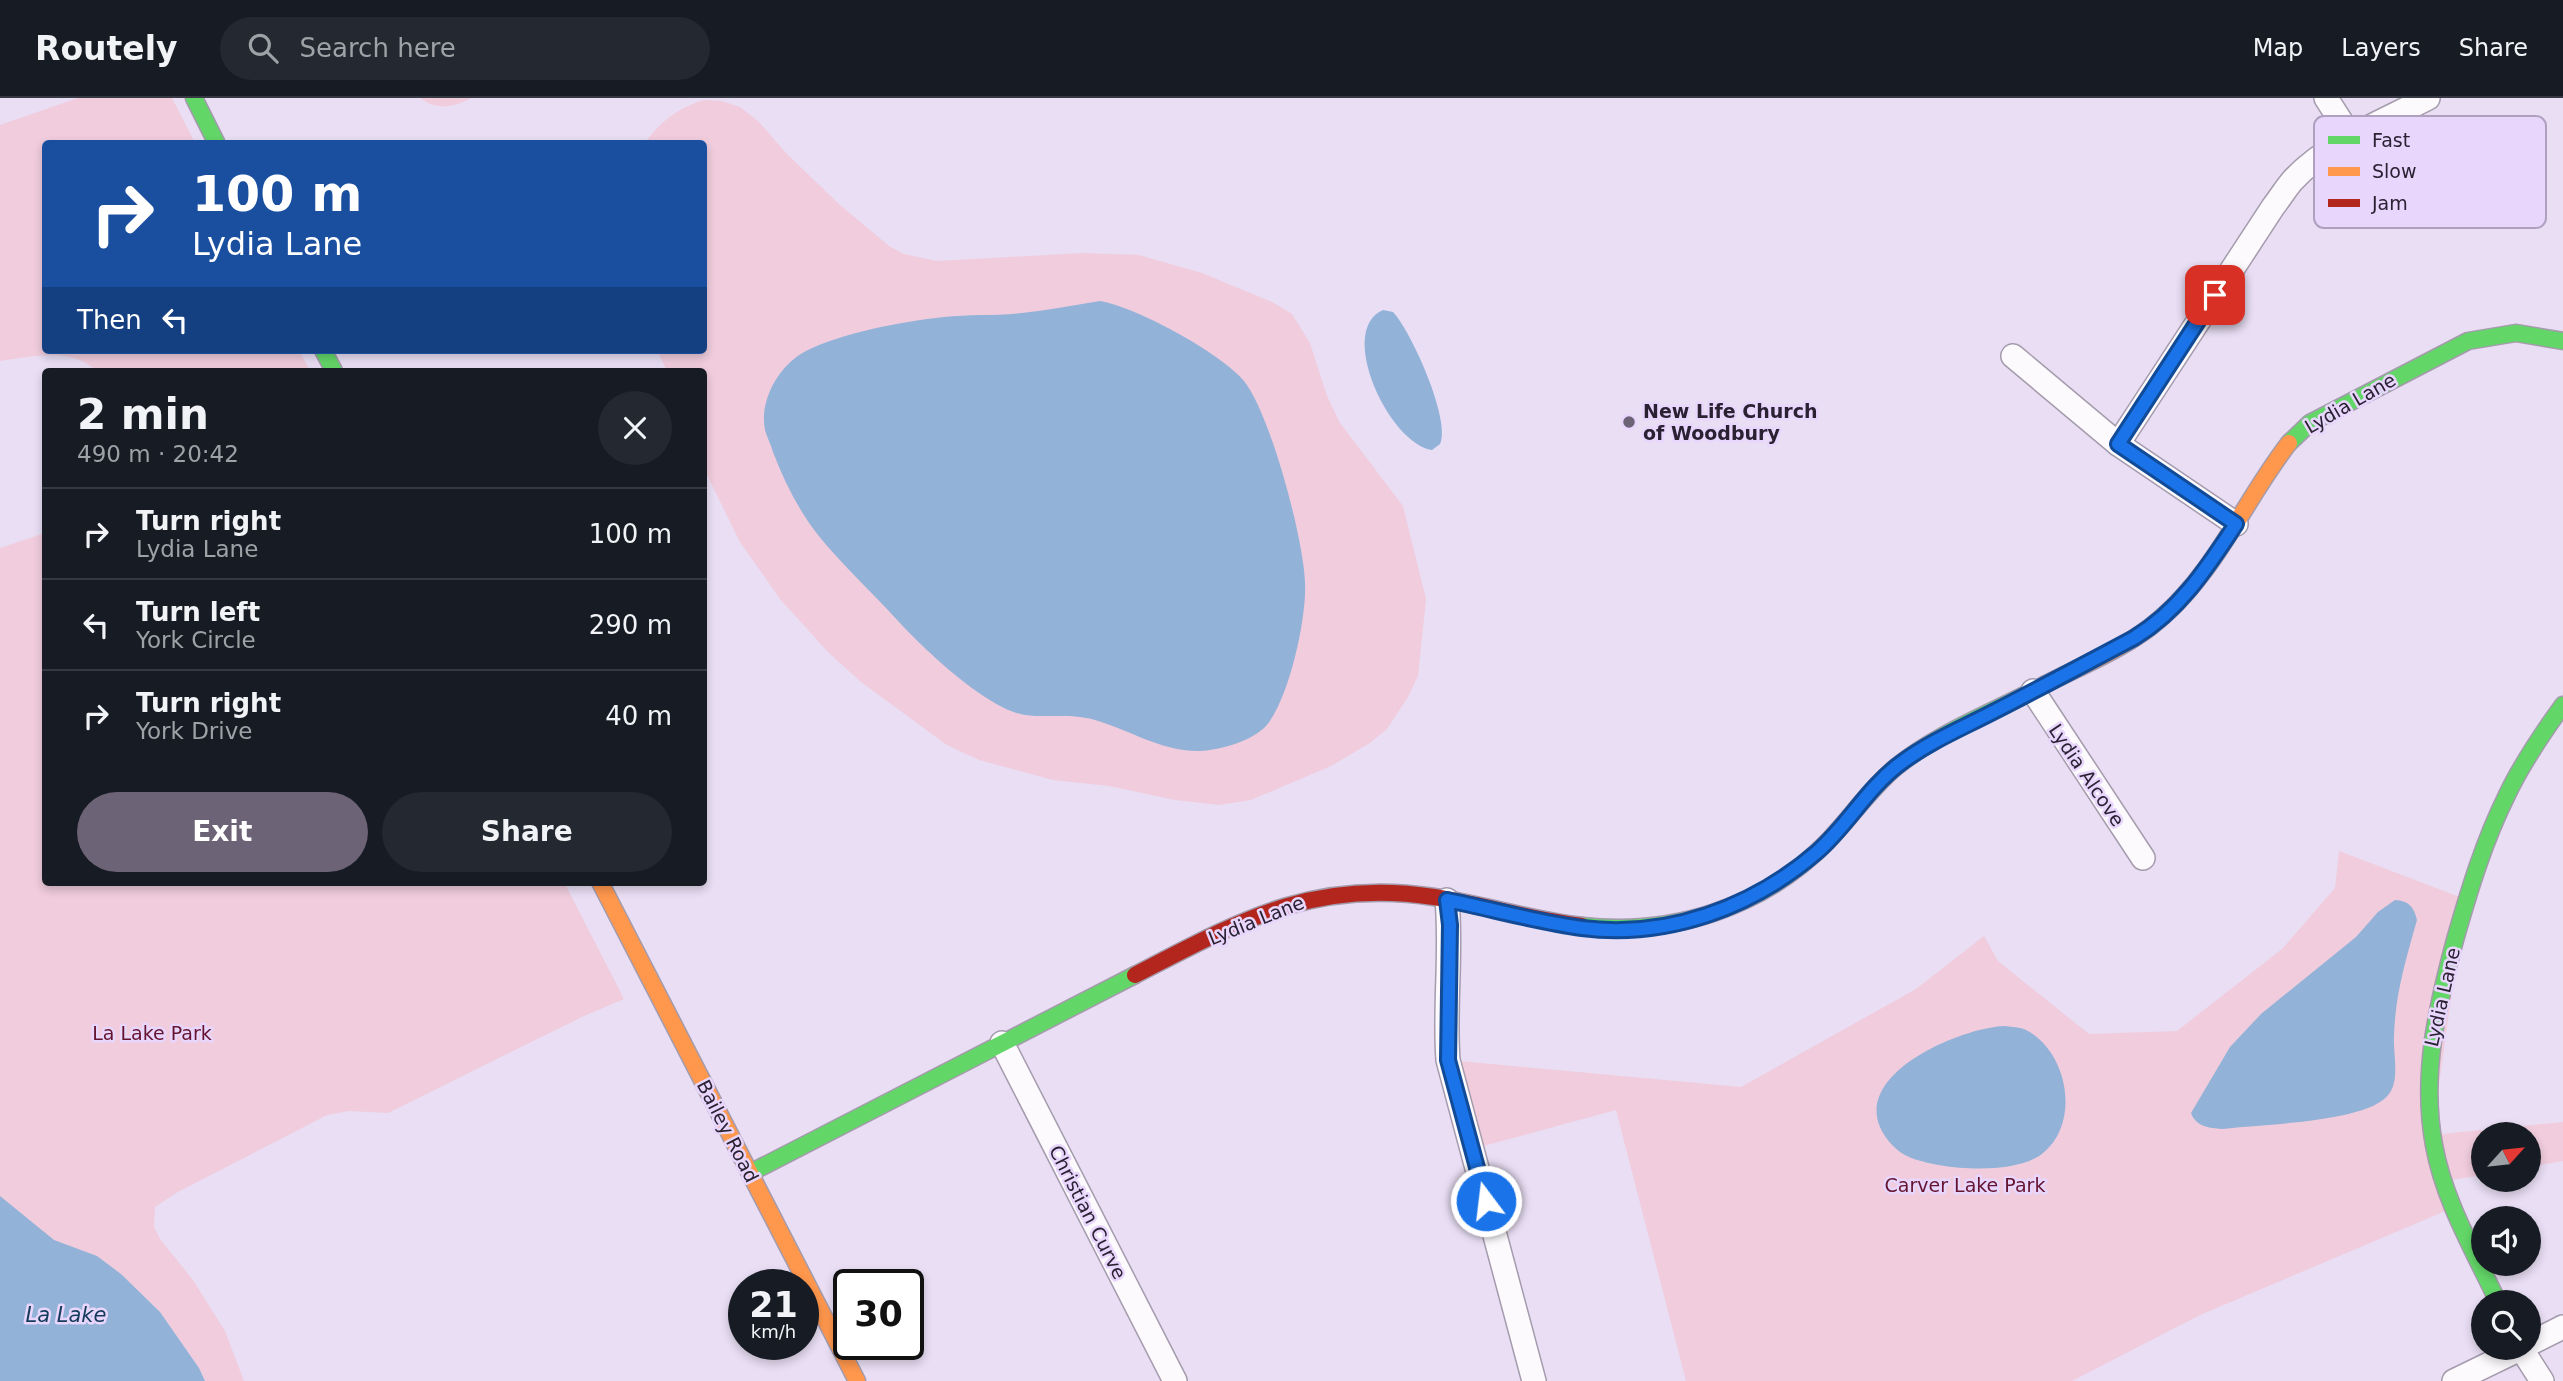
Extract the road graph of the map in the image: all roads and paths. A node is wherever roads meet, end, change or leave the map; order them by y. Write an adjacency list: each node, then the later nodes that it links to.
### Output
1 (194, 98): 6 (street)
2 (2326, 98): 4 (street)
3 (2428, 98): 5 (street)
4 (2338, 116)
5 (2392, 116)
6 (215, 140)
7 (2314, 162): 10 (street)
8 (2563, 341): 11 (street, Lydia Lane)
9 (2013, 356): 10 (street)
10 (2118, 444): 11 (street)
11 (2236, 524): 12 (street, Lydia Lane)
12 (2033, 691): 14 (street, Lydia Alcove); 16 (street, Lydia Lane)
13 (2563, 705): 19 (street, Lydia Lane)
14 (2143, 858)
15 (602, 886): 18 (street, Bailey Road)
16 (1447, 900): 17 (street, Lydia Lane); 26 (street)
17 (1002, 1043): 18 (street, Lydia Lane); 25 (street, Christian Curve)
18 (750, 1173): 24 (street, Bailey Road)
19 (2492, 1290)
20 (2563, 1327): 21 (street)
21 (2541, 1338)
22 (2497, 1360): 27 (street)
23 (2529, 1360): 28 (street)
24 (857, 1381)
25 (1175, 1381)
26 (1534, 1381)
27 (2454, 1381)
28 (2542, 1381)

